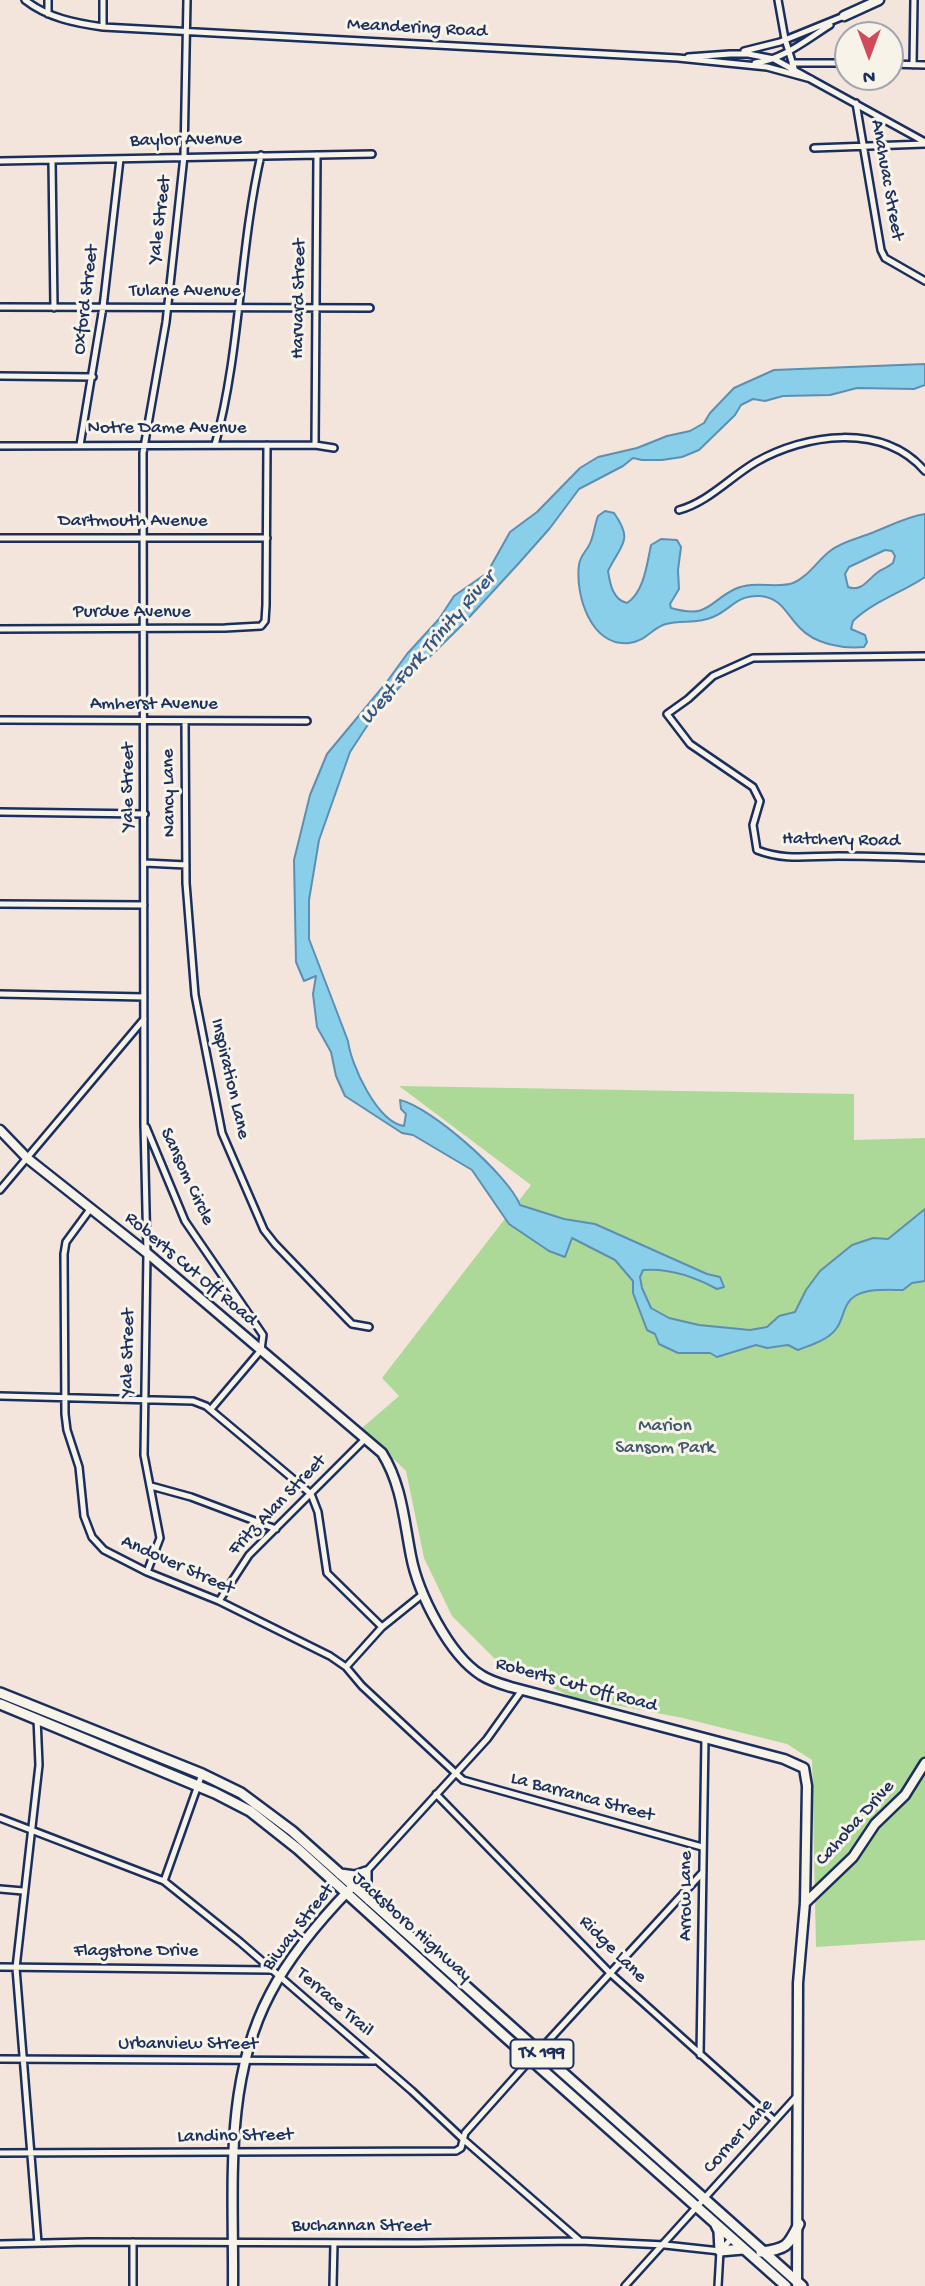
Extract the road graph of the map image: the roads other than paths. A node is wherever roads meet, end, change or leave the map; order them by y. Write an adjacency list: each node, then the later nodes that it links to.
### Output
1 (25, 0): 8 (street, Meandering Road)
2 (48, 0): 8 (street)
3 (103, 0): 10 (street)
4 (187, 0): 11 (street, Yale Street)
5 (778, 0): 12 (street)
6 (879, 0): 9 (street)
7 (914, 0): 20 (street)
8 (48, 14): 10 (street, Meandering Road)
9 (844, 16): 12 (street); 13 (street)
10 (103, 27): 11 (street, Meandering Road)
11 (187, 32): 15 (street, Meandering Road); 31 (street, Yale Street)
12 (785, 40): 13 (street); 14 (street)
13 (789, 52): 16 (street); 22 (street)
14 (730, 54): 15 (street); 16 (street, Meandering Road)
15 (678, 58): 17 (street, Meandering Road)
16 (774, 59): 17 (street); 22 (street, Meandering Road)
17 (744, 64): 23 (street, Meandering Road)
18 (834, 64): 22 (street)
19 (904, 65): 20 (street)
20 (913, 65): 21 (street)
21 (925, 65)
22 (793, 66): 23 (street, Meandering Road)
23 (811, 79): 24 (street, Meandering Road)
24 (856, 103): 25 (street, Meandering Road); 26 (street, Anahuac Street)
25 (925, 143): 26 (street)
26 (863, 146): 27 (street); 35 (street, Anahuac Street)
27 (814, 148)
28 (372, 154): 30 (street, Baylor Avenue)
29 (261, 155): 30 (street, Baylor Avenue); 31 (street, Baylor Avenue); 40 (street)
30 (317, 155): 41 (street, Harvard Street)
31 (184, 156): 32 (street, Baylor Avenue); 39 (street, Yale Street)
32 (120, 159): 33 (street, Baylor Avenue); 37 (street, Oxford Street)
33 (52, 160): 34 (street, Baylor Avenue); 38 (street)
34 (0, 162)
35 (925, 281)
36 (0, 307): 38 (street, Tulane Avenue)
37 (103, 307): 38 (street, Tulane Avenue); 39 (street, Tulane Avenue); 44 (street, Oxford Street)
38 (54, 308)
39 (167, 308): 40 (street, Tulane Avenue); 46 (street, Yale Street)
40 (238, 308): 41 (street, Tulane Avenue); 47 (street)
41 (315, 308): 42 (street, Tulane Avenue); 49 (street, Harvard Street)
42 (370, 308)
43 (0, 376): 44 (street)
44 (93, 377): 45 (street, Oxford Street)
45 (80, 445): 46 (street, Notre Dame Avenue); 50 (street, Notre Dame Avenue)
46 (144, 445): 47 (street, Notre Dame Avenue); 55 (street, Yale Street)
47 (215, 445): 48 (street, Notre Dame Avenue)
48 (267, 445): 49 (street, Notre Dame Avenue); 56 (street)
49 (315, 445): 51 (street, Notre Dame Avenue)
50 (0, 446)
51 (334, 448)
52 (925, 471): 53 (street)
53 (679, 510)
54 (0, 538): 55 (street, Dartmouth Avenue)
55 (144, 538): 56 (street, Dartmouth Avenue); 57 (street, Yale Street)
56 (267, 538): 57 (street, Purdue Avenue)
57 (144, 628): 58 (street, Purdue Avenue); 62 (street, Yale Street)
58 (0, 629)
59 (925, 656): 66 (street, Hatchery Road)
60 (0, 720): 62 (street, Amherst Avenue)
61 (307, 721): 63 (street, Amherst Avenue)
62 (144, 722): 63 (street, Amherst Avenue); 65 (street, Yale Street)
63 (185, 722): 68 (street, Nancy Lane)
64 (0, 812): 65 (street)
65 (145, 814): 67 (street, Yale Street)
66 (925, 858)
67 (145, 863): 68 (street); 70 (street, Yale Street)
68 (186, 864): 80 (street, Inspiration Lane)
69 (0, 904): 70 (street)
70 (144, 905): 72 (street, Yale Street)
71 (0, 994): 72 (street)
72 (144, 997): 73 (street, Yale Street)
73 (144, 1019): 74 (street, Yale Street); 76 (street)
74 (144, 1124): 79 (street, Yale Street); 81 (street, Sansom Circle)
75 (0, 1130): 76 (street, Roberts Cut Off Road)
76 (27, 1158): 77 (street); 78 (street, Roberts Cut Off Road)
77 (0, 1190)
78 (92, 1208): 79 (street, Roberts Cut Off Road); 83 (street, Andover Street)
79 (147, 1253): 81 (street, Roberts Cut Off Road); 84 (street, Yale Street)
80 (369, 1327)
81 (261, 1350): 85 (street); 86 (street, Roberts Cut Off Road)
82 (0, 1396): 83 (street)
83 (64, 1399): 84 (street); 90 (street, Andover Street)
84 (144, 1400): 85 (street); 87 (street, Yale Street)
85 (212, 1411): 88 (street)
86 (366, 1438): 88 (street, Fritz Alan Street); 91 (street, Roberts Cut Off Road)
87 (151, 1486): 89 (street); 90 (street, Yale Street)
88 (311, 1494): 89 (street, Fritz Alan Street); 93 (street)
89 (276, 1529): 92 (street, Fritz Alan Street)
90 (147, 1572): 92 (street, Andover Street)
91 (423, 1594): 93 (street); 95 (street, Roberts Cut Off Road)
92 (219, 1601): 94 (street, Andover Street)
93 (382, 1628): 94 (street)
94 (346, 1667): 104 (street, Andover Street)
95 (522, 1690): 100 (street, Roberts Cut Off Road); 104 (street, Biway Street)
96 (0, 1693): 98 (main road, Jacksboro Highway / TX 199)
97 (0, 1704): 99 (main road, Jacksboro Highway / TX 199)
98 (37, 1708): 99 (street); 101 (main road, Jacksboro Highway / TX 199)
99 (37, 1719): 101 (main road, Jacksboro Highway / TX 199); 108 (street)
100 (705, 1738): 109 (street, Arrow Lane); 118 (street, Roberts Cut Off Road)
101 (107, 1742): 103 (main road, Jacksboro Highway / TX 199); 105 (main road, Jacksboro Highway / TX 199)
102 (925, 1763): 118 (street, Cahoba Drive)
103 (202, 1774): 105 (street); 112 (main road, Jacksboro Highway / TX 199)
104 (454, 1774): 106 (street, Biway Street); 109 (street, La Barranca Street)
105 (196, 1789): 112 (main road, Jacksboro Highway / TX 199); 113 (street)
106 (436, 1794): 111 (street, Biway Street); 123 (street, Ridge Lane)
107 (0, 1818): 108 (street, Terrace Trail)
108 (30, 1830): 113 (street, Terrace Trail); 115 (street)
109 (702, 1847): 110 (street, Arrow Lane)
110 (703, 1871): 123 (street); 126 (street, Arrow Lane)
111 (366, 1872): 112 (main road); 116 (street, Biway Street); 117 (main road)
112 (337, 1878): 116 (main road, Jacksboro Highway / TX 199); 116 (main road)
113 (164, 1881): 122 (street, Terrace Trail)
114 (0, 1889): 115 (street)
115 (23, 1891): 121 (street)
116 (346, 1893): 117 (main road, Jacksboro Highway / TX 199); 119 (main road, Jacksboro Highway / TX 199); 124 (street, Biway Street)
117 (370, 1901): 119 (main road, Jacksboro Highway / TX 199)
118 (805, 1903): 132 (street, Roberts Cut Off Road)
119 (417, 1950): 125 (main road, Jacksboro Highway / TX 199); 128 (main road, Jacksboro Highway / TX 199)
120 (0, 1967): 121 (street, Flagstone Drive)
121 (16, 1968): 122 (street, Flagstone Drive); 129 (street)
122 (271, 1970): 124 (street, Terrace Trail)
123 (610, 1973): 125 (street); 126 (street, Ridge Lane)
124 (280, 1977): 130 (street, Biway Street); 131 (street, Terrace Trail)
125 (539, 2051): 128 (street); 138 (main road, Jacksboro Highway / TX 199)
126 (700, 2055): 133 (street, Ridge Lane)
127 (0, 2059): 129 (street, Urbanview Street)
128 (531, 2059): 134 (street); 138 (main road, Jacksboro Highway / TX 199)
129 (23, 2060): 130 (street, Urbanview Street); 137 (street)
130 (245, 2060): 131 (street, Urbanview Street); 135 (street, Biway Street)
131 (376, 2061): 134 (street, Terrace Trail)
132 (798, 2095): 133 (street, Corner Lane); 140 (street, Roberts Cut Off Road)
133 (774, 2120): 138 (street, Corner Lane)
134 (463, 2139): 135 (street, Landino Street); 142 (street, Terrace Trail)
135 (234, 2152): 137 (street, Landino Street); 144 (street, Biway Street)
136 (0, 2153): 137 (street, Landino Street)
137 (30, 2153): 145 (street)
138 (701, 2203): 139 (main road, Jacksboro Highway / TX 199); 141 (main road, Jacksboro Highway / TX 199); 148 (street, Corner Lane)
139 (715, 2223): 141 (main road, Jacksboro Highway / TX 199); 150 (main road)
140 (799, 2224): 151 (main road); 152 (street, Roberts Cut Off Road)
141 (735, 2234): 149 (main road, Jacksboro Highway / TX 199); 150 (street)
142 (580, 2241): 146 (street, Buchannan Street); 148 (street, Buchannan Street)
143 (133, 2242): 144 (street, Buchannan Street); 145 (street, Buchannan Street); 153 (street)
144 (234, 2242): 146 (street, Buchannan Street); 154 (street, Biway Street)
145 (38, 2243): 147 (street, Buchannan Street)
146 (334, 2243): 155 (street)
147 (0, 2244)
148 (665, 2245): 150 (street, Buchannan Street); 156 (street, Corner Lane)
149 (747, 2248): 150 (main road); 151 (main road, TX 199); 158 (main road, TX 199)
150 (720, 2251): 157 (street)
151 (761, 2252): 152 (main road, TX 199)
152 (798, 2285)
153 (133, 2286)
154 (233, 2286)
155 (333, 2286)
156 (625, 2286)
157 (718, 2286)
158 (786, 2286)

